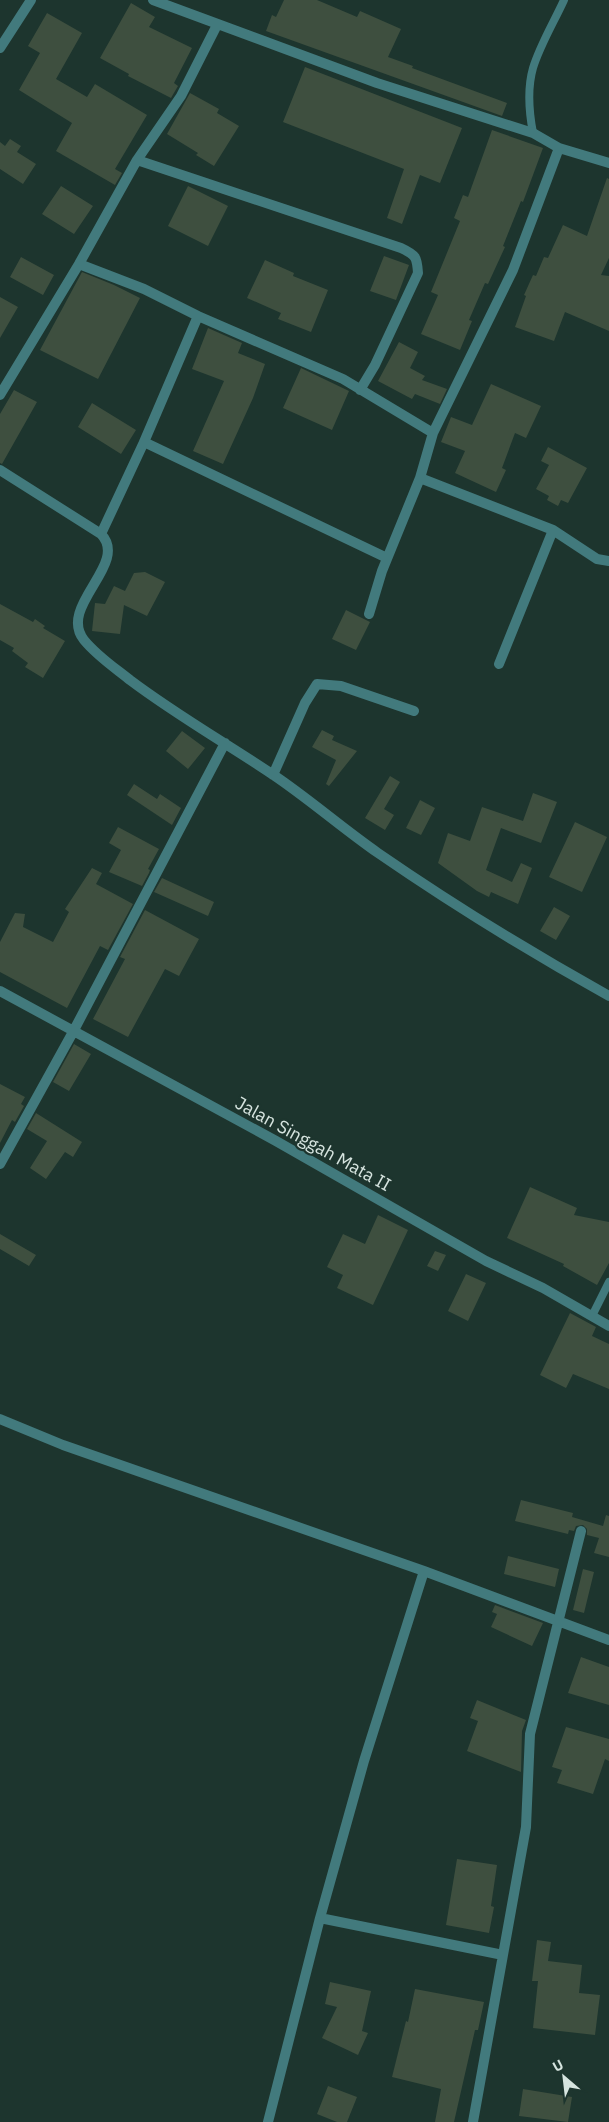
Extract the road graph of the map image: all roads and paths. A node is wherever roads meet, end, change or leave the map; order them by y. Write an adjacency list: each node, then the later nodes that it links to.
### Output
1 (30, 0): 5 (street)
2 (154, 0): 4 (street)
3 (564, 0): 6 (lane)
4 (217, 25): 6 (street); 8 (street)
5 (0, 48)
6 (533, 133): 7 (street)
7 (559, 148): 9 (street); 14 (street)
8 (137, 160): 10 (street); 12 (street)
9 (609, 163)
10 (79, 264): 11 (street); 13 (street)
11 (198, 316): 12 (street); 15 (street)
12 (360, 390): 14 (street)
13 (0, 395)
14 (433, 433): 17 (street)
15 (144, 442): 19 (street); 20 (street)
16 (0, 470): 19 (street)
17 (420, 478): 18 (street); 20 (street)
18 (553, 530): 21 (street); 23 (street)
19 (101, 534): 25 (street)
20 (387, 558): 22 (street)
21 (609, 561)
22 (369, 614)
23 (499, 664)
24 (414, 711): 26 (street)
25 (223, 746): 26 (street); 29 (street)
26 (274, 775): 28 (street)
27 (0, 991): 29 (street, Jalan Singgah Mata II)
28 (609, 996)
29 (73, 1032): 30 (street); 32 (street, Jalan Singgah Mata II)
30 (0, 1164)
31 (609, 1282): 32 (lane)
32 (592, 1316): 33 (street, Jalan Singgah Mata II)
33 (609, 1326)
34 (0, 1418): 36 (street)
35 (581, 1531): 37 (street)
36 (424, 1571): 37 (street); 39 (street)
37 (558, 1621): 38 (street); 40 (street)
38 (609, 1640)
39 (320, 1918): 40 (street); 41 (street)
40 (503, 1955): 42 (street)
41 (268, 2122)
42 (473, 2122)

